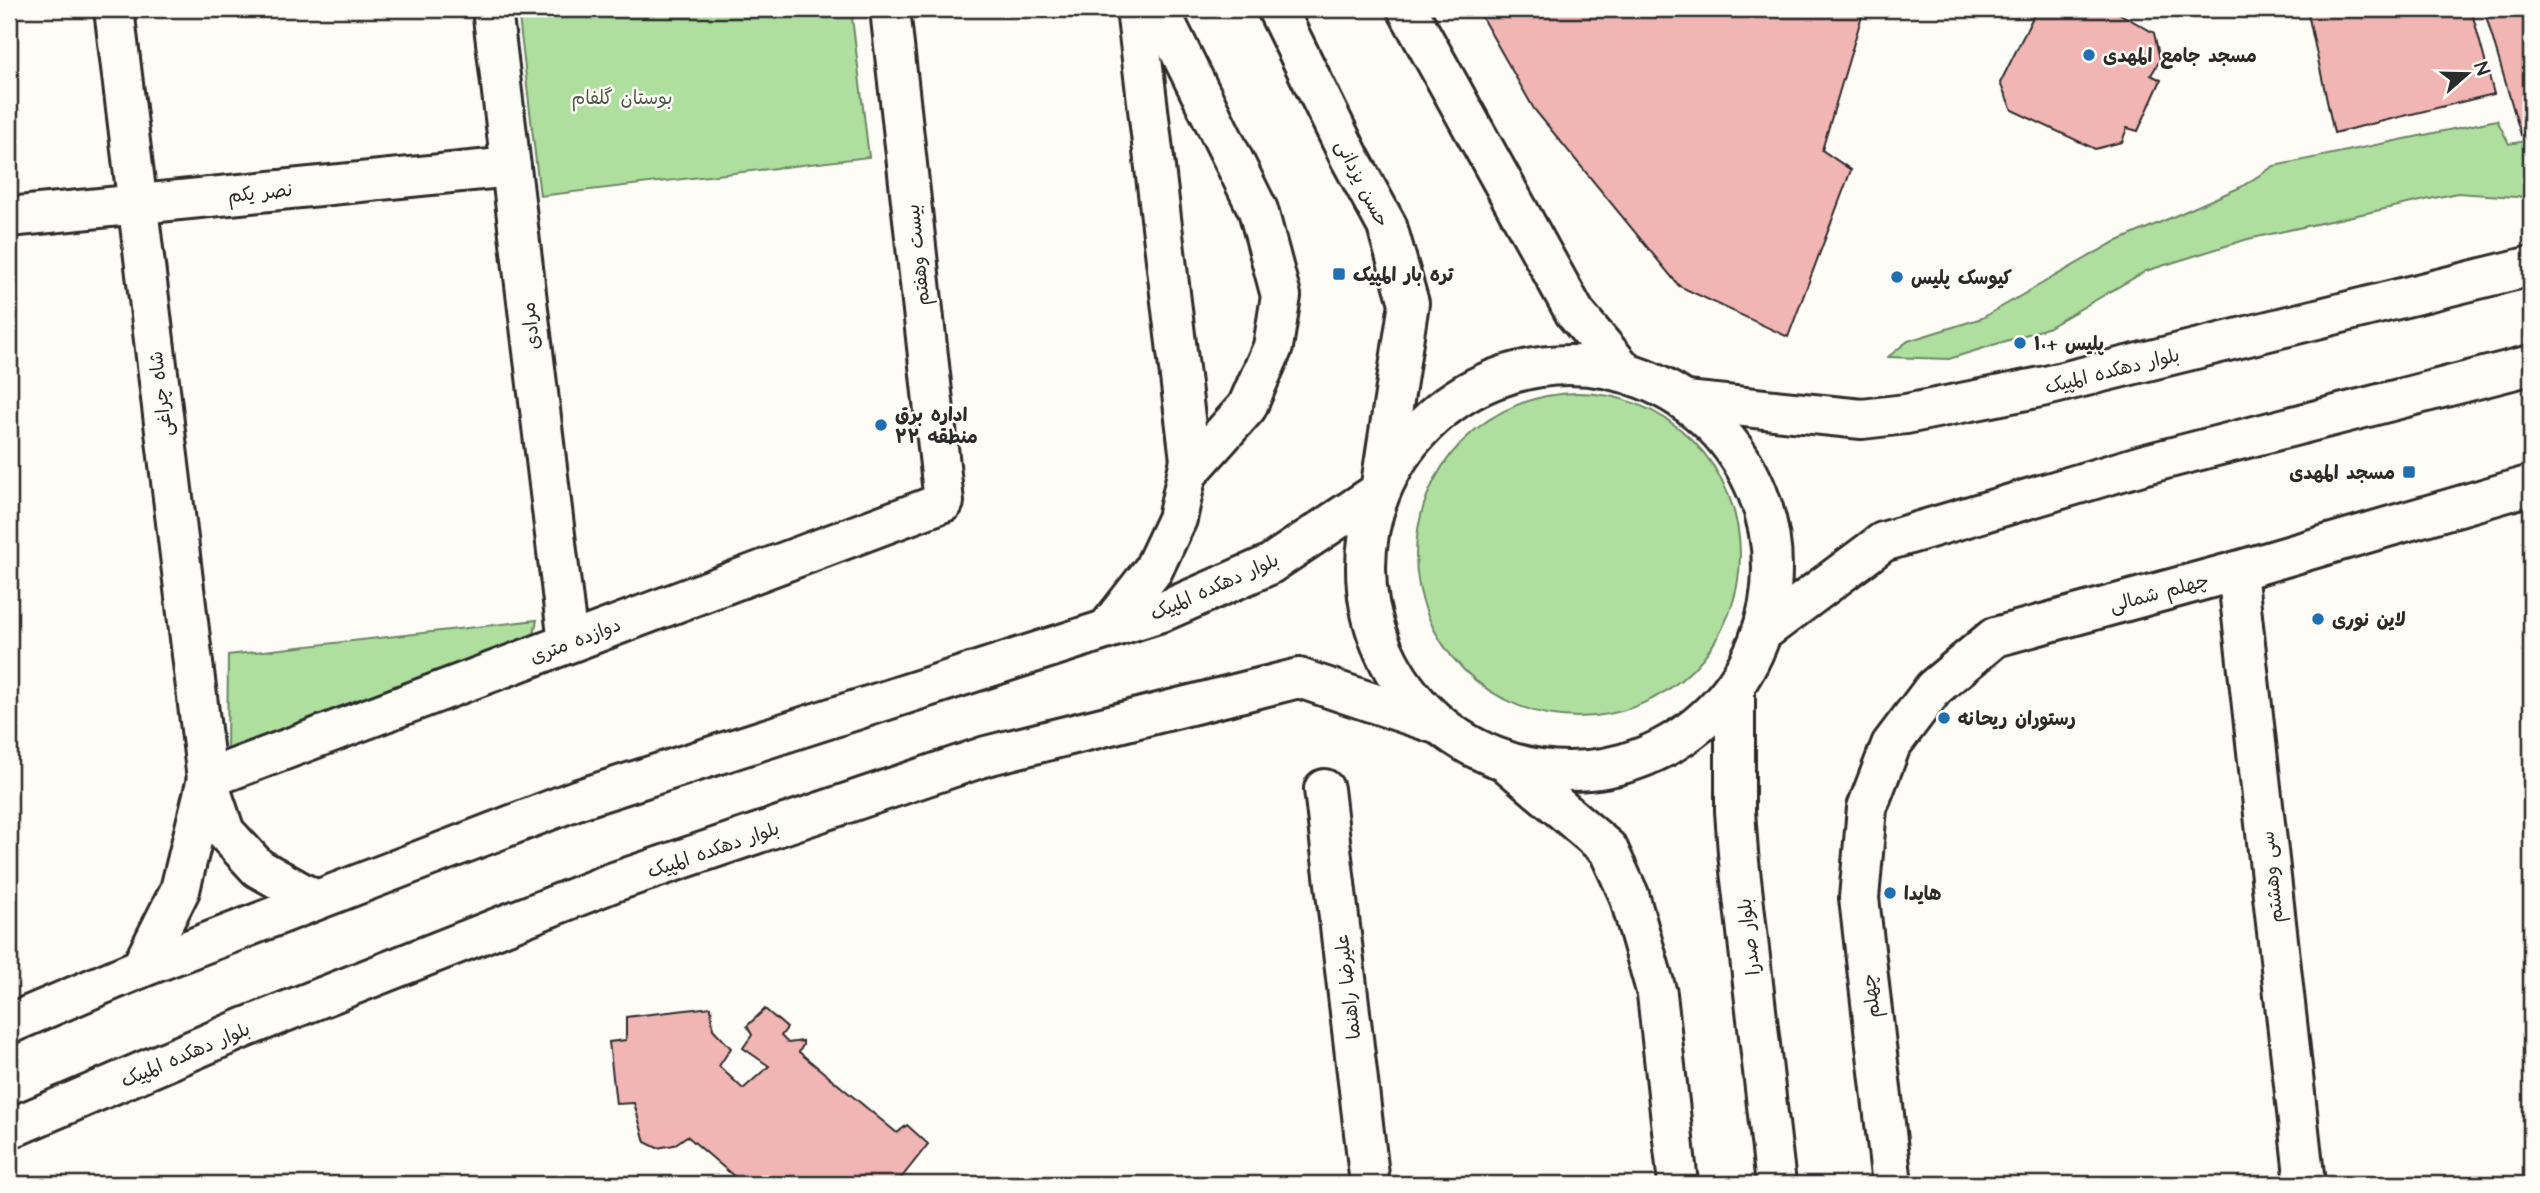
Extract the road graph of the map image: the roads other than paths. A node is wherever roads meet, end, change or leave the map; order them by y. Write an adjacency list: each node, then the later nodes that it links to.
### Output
1 (114, 9): 9 (main road, شاه چراغی)
2 (492, 9): 8 (main road, مرادی)
3 (890, 9): 18 (main road, بیست وهفتم)
4 (1136, 9): 15 (main road)
5 (1159, 9): 15 (main road)
6 (1277, 9): 17 (main road, حسن یزدانی)
7 (1407, 9): 13 (main road)
8 (511, 167): 9 (main road, نصر یکم); 22 (main road, مرادی)
9 (137, 204): 10 (main road, نصر یکم); 26 (main road, شاه چراغی)
10 (9, 217)
11 (2531, 266): 14 (main road, بلوار دهکده المپیک)
12 (2531, 365): 21 (main road)
13 (1625, 372): 14 (main road); 17 (main road)
14 (1686, 401): 21 (main road)
15 (1187, 474): 20 (main road)
16 (2531, 485): 19 (main road, چهلم شمالی)
17 (1380, 492): 20 (main road, بلوار دهکده المپیک); 24 (main road)
18 (944, 502): 22 (main road, دوازده متری)
19 (2237, 571): 28 (main road, چهلم شمالی); 37 (main road, سی وهشتم)
20 (1107, 629): 29 (main road, بلوار دهکده المپیک)
21 (1764, 631): 23 (main road)
22 (568, 643): 26 (main road, دوازده متری)
23 (1735, 688): 25 (main road); 35 (main road, بلوار صدرا)
24 (1439, 725): 25 (main road); 32 (main road, بلوار دهکده المپیک)
25 (1507, 763): 34 (main road)
26 (207, 779): 29 (main road); 30 (main road)
27 (1324, 789): 33 (main road, علیرضا راهنما)
28 (1867, 808): 36 (main road, چهلم)
29 (315, 900): 30 (main road, بلوار دهکده المپیک)
30 (141, 968): 31 (main road, بلوار دهکده المپیک)
31 (9, 1024)
32 (9, 1129)
33 (1370, 1184)
34 (1678, 1184)
35 (1776, 1184)
36 (1892, 1184)
37 (2305, 1184)

